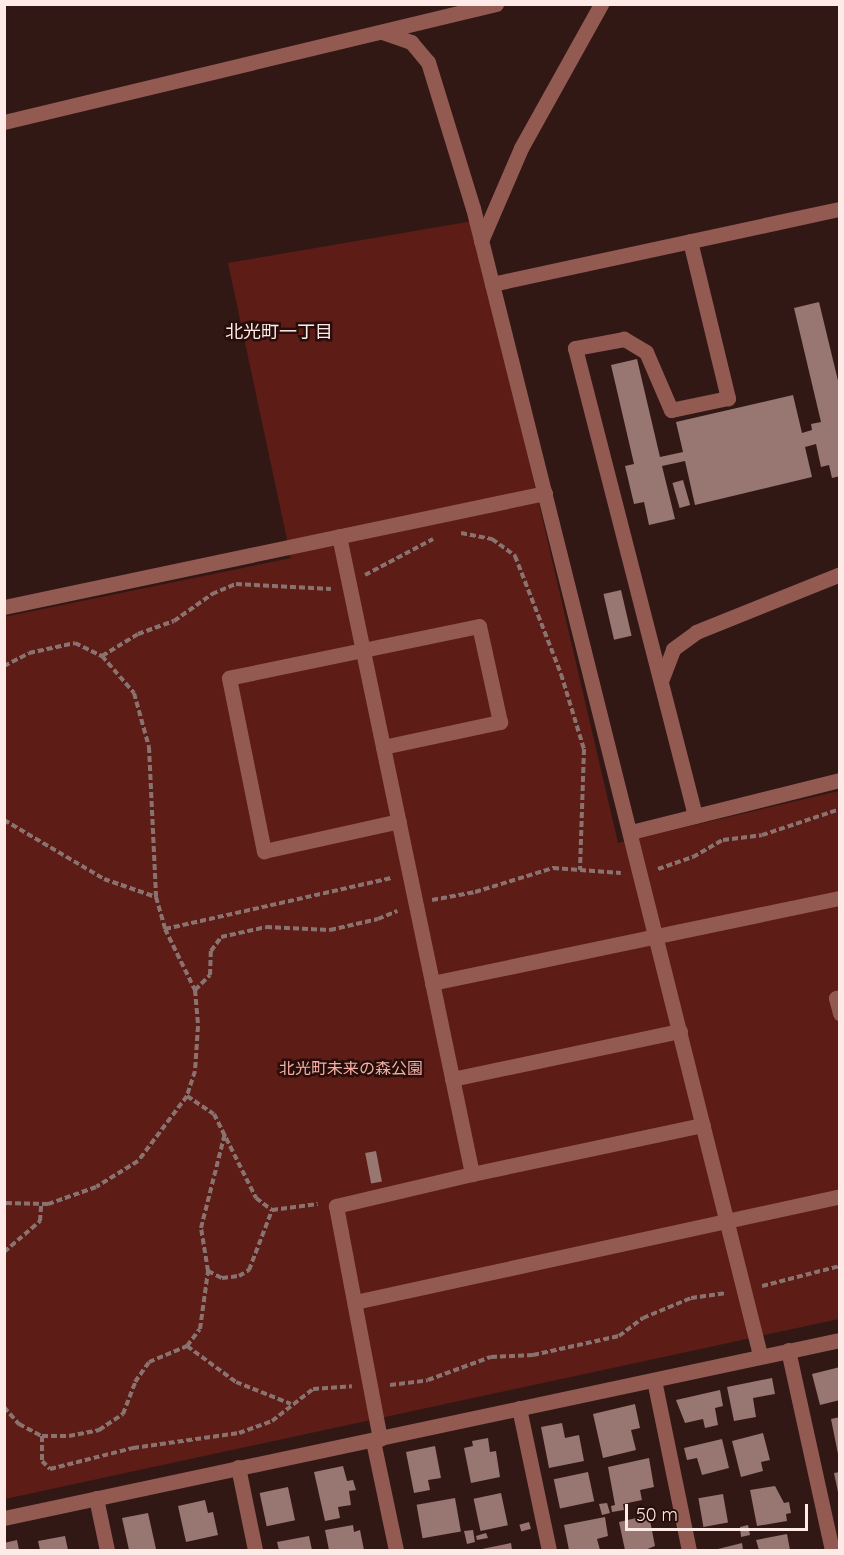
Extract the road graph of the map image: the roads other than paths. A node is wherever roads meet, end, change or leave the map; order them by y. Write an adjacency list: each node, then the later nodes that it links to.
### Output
1 (496, 4): 3 (street)
2 (601, 4): 6 (street)
3 (382, 32): 4 (street); 6 (street)
4 (4, 123)
5 (840, 209): 7 (street)
6 (481, 240): 8 (street)
7 (690, 241): 8 (street); 14 (street)
8 (492, 284): 9 (street)
9 (545, 492): 10 (street); 19 (street)
10 (339, 536): 12 (street); 13 (street)
11 (840, 574): 14 (street)
12 (4, 607)
13 (363, 650): 15 (street); 15 (street); 18 (street)
14 (660, 681): 17 (street)
15 (383, 747): 18 (street)
16 (840, 780): 17 (street)
17 (695, 816): 19 (street)
18 (399, 821): 22 (street)
19 (631, 832): 21 (street)
20 (840, 898): 21 (street)
21 (657, 936): 22 (street); 25 (street)
22 (432, 983): 26 (street)
23 (840, 997): 24 (street)
24 (840, 1013)
25 (680, 1031): 26 (street); 27 (street)
26 (452, 1079): 28 (street)
27 (703, 1125): 28 (street); 30 (street)
28 (472, 1174): 31 (street)
29 (840, 1196): 30 (street)
30 (727, 1220): 31 (street); 34 (street)
31 (355, 1302): 37 (street)
32 (840, 1340): 33 (street)
33 (788, 1350): 34 (street); 46 (street)
34 (760, 1355): 35 (street)
35 (654, 1380): 36 (street); 45 (street)
36 (519, 1408): 37 (street); 44 (street)
37 (377, 1440): 38 (street); 43 (street)
38 (238, 1467): 39 (street); 42 (street)
39 (96, 1498): 40 (street); 41 (street)
40 (4, 1518)
41 (107, 1551)
42 (255, 1551)
43 (396, 1551)
44 (549, 1551)
45 (690, 1551)
46 (832, 1551)

